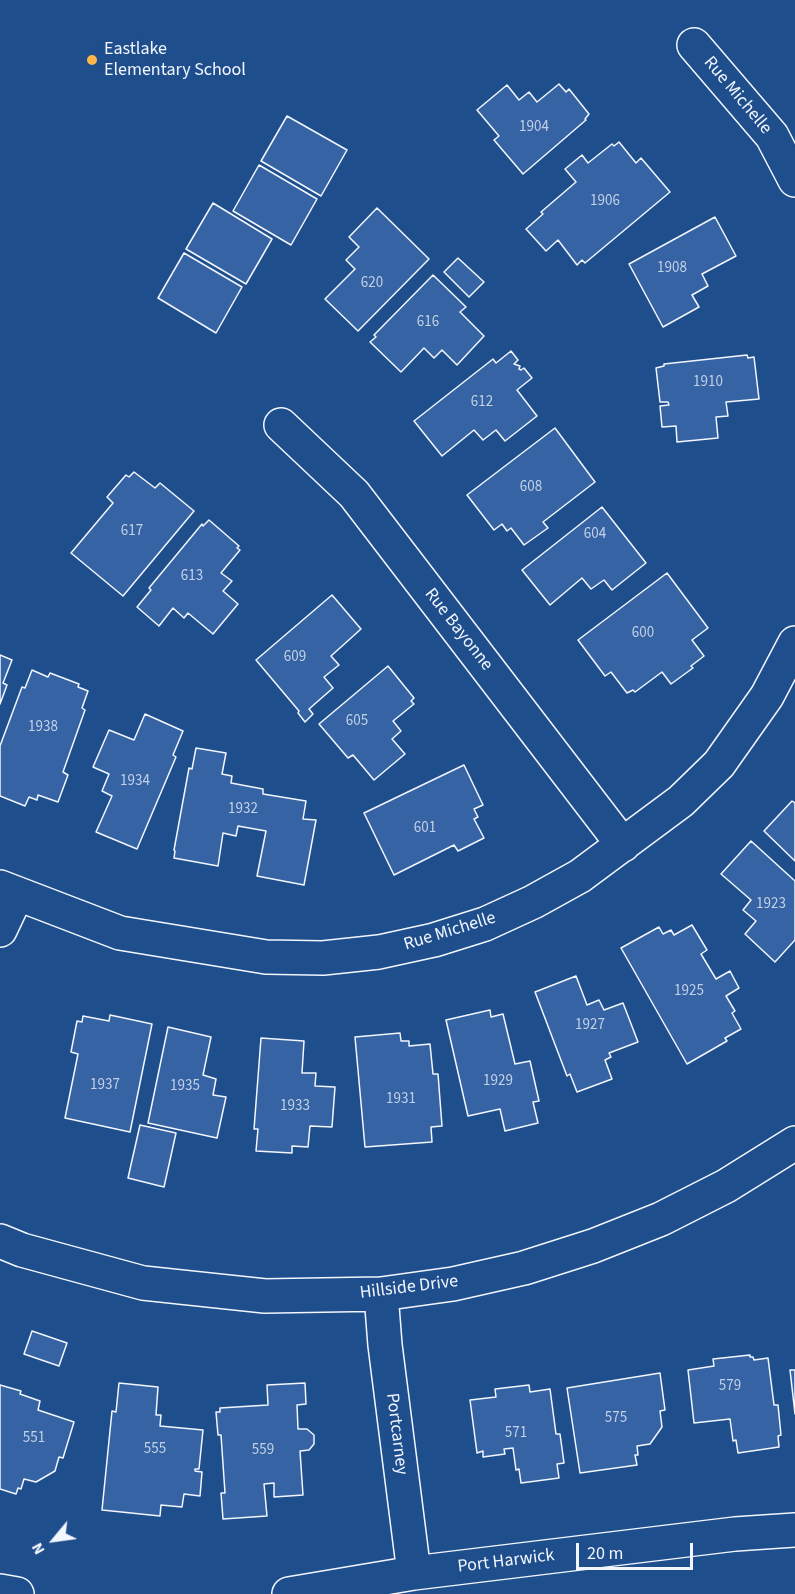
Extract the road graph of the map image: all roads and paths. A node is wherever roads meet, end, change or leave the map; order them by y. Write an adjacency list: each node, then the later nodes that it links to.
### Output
1 (694, 45): 2 (street, Rue Michelle)
2 (795, 180)
3 (281, 425): 5 (street, Rue Bayonne)
4 (795, 643): 5 (street, Rue Michelle)
5 (623, 845): 6 (street, Rue Michelle)
6 (8, 890): 7 (street)
7 (0, 930)
8 (795, 1143): 10 (street, Hillside Drive)
9 (0, 1241): 10 (street, Hillside Drive)
10 (381, 1294): 12 (street, Portcarney)
11 (795, 1530): 12 (street, Port Harwick)
12 (414, 1573): 15 (street, Port Harwick)
13 (0, 1591): 14 (street)
14 (17, 1594)
15 (289, 1594)

